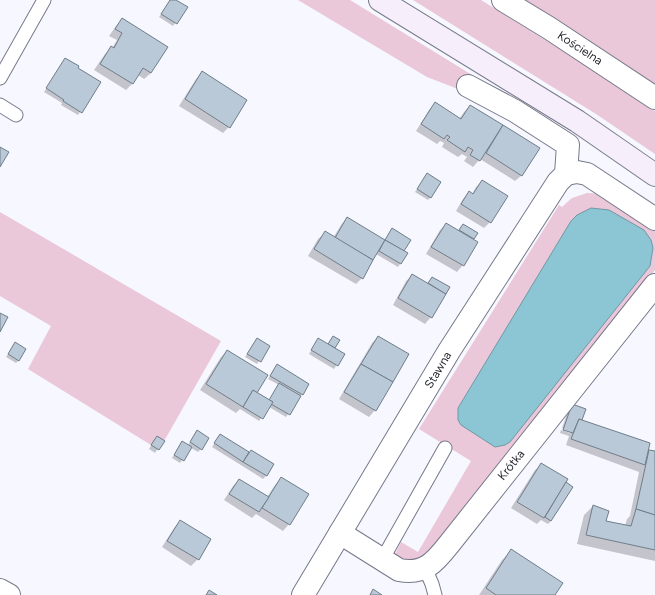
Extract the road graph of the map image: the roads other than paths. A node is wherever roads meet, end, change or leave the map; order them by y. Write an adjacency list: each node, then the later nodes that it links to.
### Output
1 (44, 0): 4 (lane)
2 (380, 0): 10 (main road)
3 (503, 0): 6 (street, Kościelna)
4 (0, 78)
5 (468, 86): 9 (street)
6 (655, 98)
7 (0, 105): 8 (lane)
8 (16, 115)
9 (566, 174): 11 (street); 14 (street, Stawna)
10 (655, 175)
11 (655, 219)
12 (655, 285): 16 (street, Krótka)
13 (445, 448): 15 (lane)
14 (340, 533): 15 (street); 19 (street, Stawna)
15 (382, 560): 16 (street)
16 (425, 568): 20 (lane)
17 (0, 590): 18 (street)
18 (9, 595)
19 (303, 595)
20 (435, 595)

